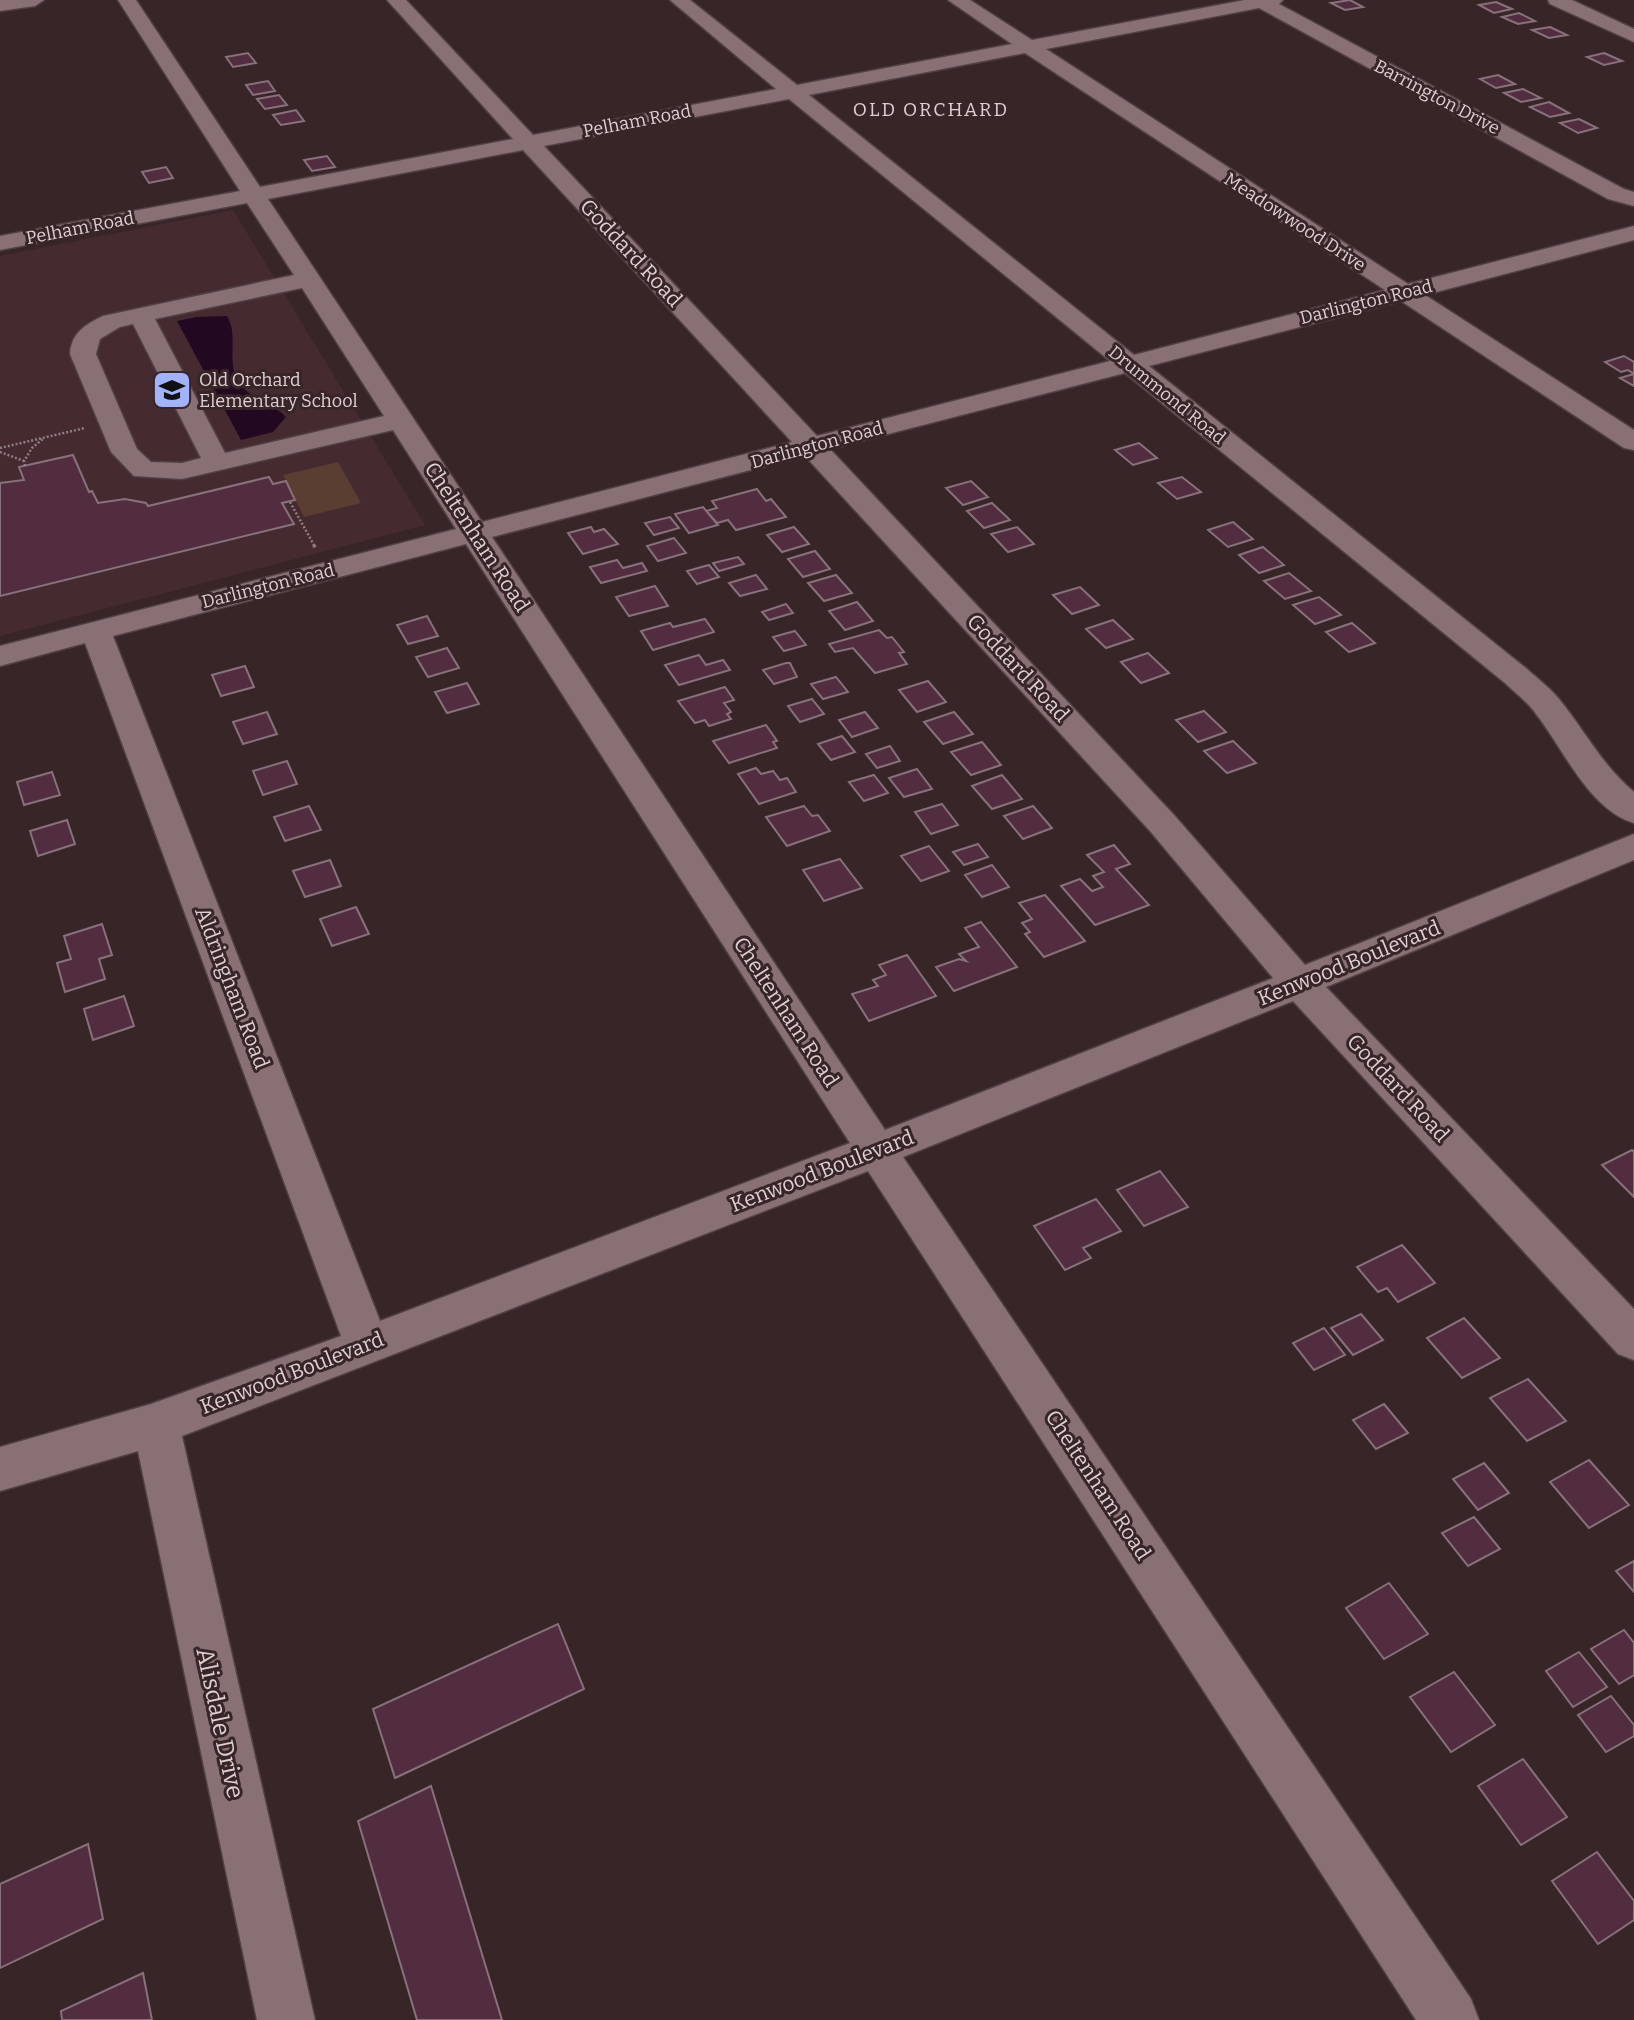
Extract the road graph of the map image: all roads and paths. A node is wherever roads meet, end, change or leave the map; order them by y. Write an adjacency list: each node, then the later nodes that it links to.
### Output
1 (35, 0): 8 (street)
2 (127, 0): 13 (street, Cheltenham Road)
3 (396, 0): 12 (street, Goddard Road)
4 (679, 0): 11 (street, Drummond Road)
5 (957, 0): 10 (street, Meadowwood Drive)
6 (1557, 0): 9 (street)
7 (1264, 1): 10 (street, Pelham Road); 14 (street, Barrington Drive)
8 (0, 5)
9 (1634, 36)
10 (1028, 46): 11 (street, Pelham Road); 18 (street, Meadowwood Drive)
11 (792, 91): 12 (street, Pelham Road); 20 (street, Drummond Road)
12 (528, 142): 13 (street, Pelham Road); 27 (street, Goddard Road)
13 (253, 194): 16 (street, Pelham Road); 17 (street, Cheltenham Road)
14 (1625, 197): 15 (street, Barrington Drive)
15 (1629, 234): 18 (street, Darlington Road)
16 (0, 243)
17 (309, 279): 19 (street); 22 (street, Cheltenham Road)
18 (1404, 293): 20 (street, Darlington Road); 21 (street, Meadowwood Drive)
19 (141, 315): 29 (street); 29 (street)
20 (1128, 364): 27 (street, Darlington Road); 35 (street, Drummond Road)
21 (1597, 418): 24 (street); 26 (street, Meadowwood Drive)
22 (401, 420): 29 (street); 31 (street, Cheltenham Road)
23 (89, 427): 25 (path)
24 (1634, 428)
25 (45, 437): 28 (path); 28 (path)
26 (1634, 442)
27 (811, 446): 31 (street, Darlington Road); 37 (street, Goddard Road)
28 (0, 450)
29 (217, 463)
30 (290, 502): 32 (path)
31 (474, 533): 33 (street, Darlington Road); 38 (street, Cheltenham Road)
32 (319, 555)
33 (96, 631): 34 (street, Darlington Road); 40 (street, Aldringham Road)
34 (0, 656)
35 (1634, 811)
36 (1634, 846): 37 (street, Kenwood Boulevard)
37 (1299, 984): 38 (street, Kenwood Boulevard); 39 (street, Goddard Road)
38 (878, 1150): 40 (street, Kenwood Boulevard); 44 (street, Cheltenham Road)
39 (1634, 1340)
40 (367, 1345): 41 (street, Kenwood Boulevard)
41 (156, 1425): 42 (street, Kenwood Boulevard); 43 (street, Alisdale Drive)
42 (0, 1469)
43 (286, 2020)
44 (1450, 2020)

